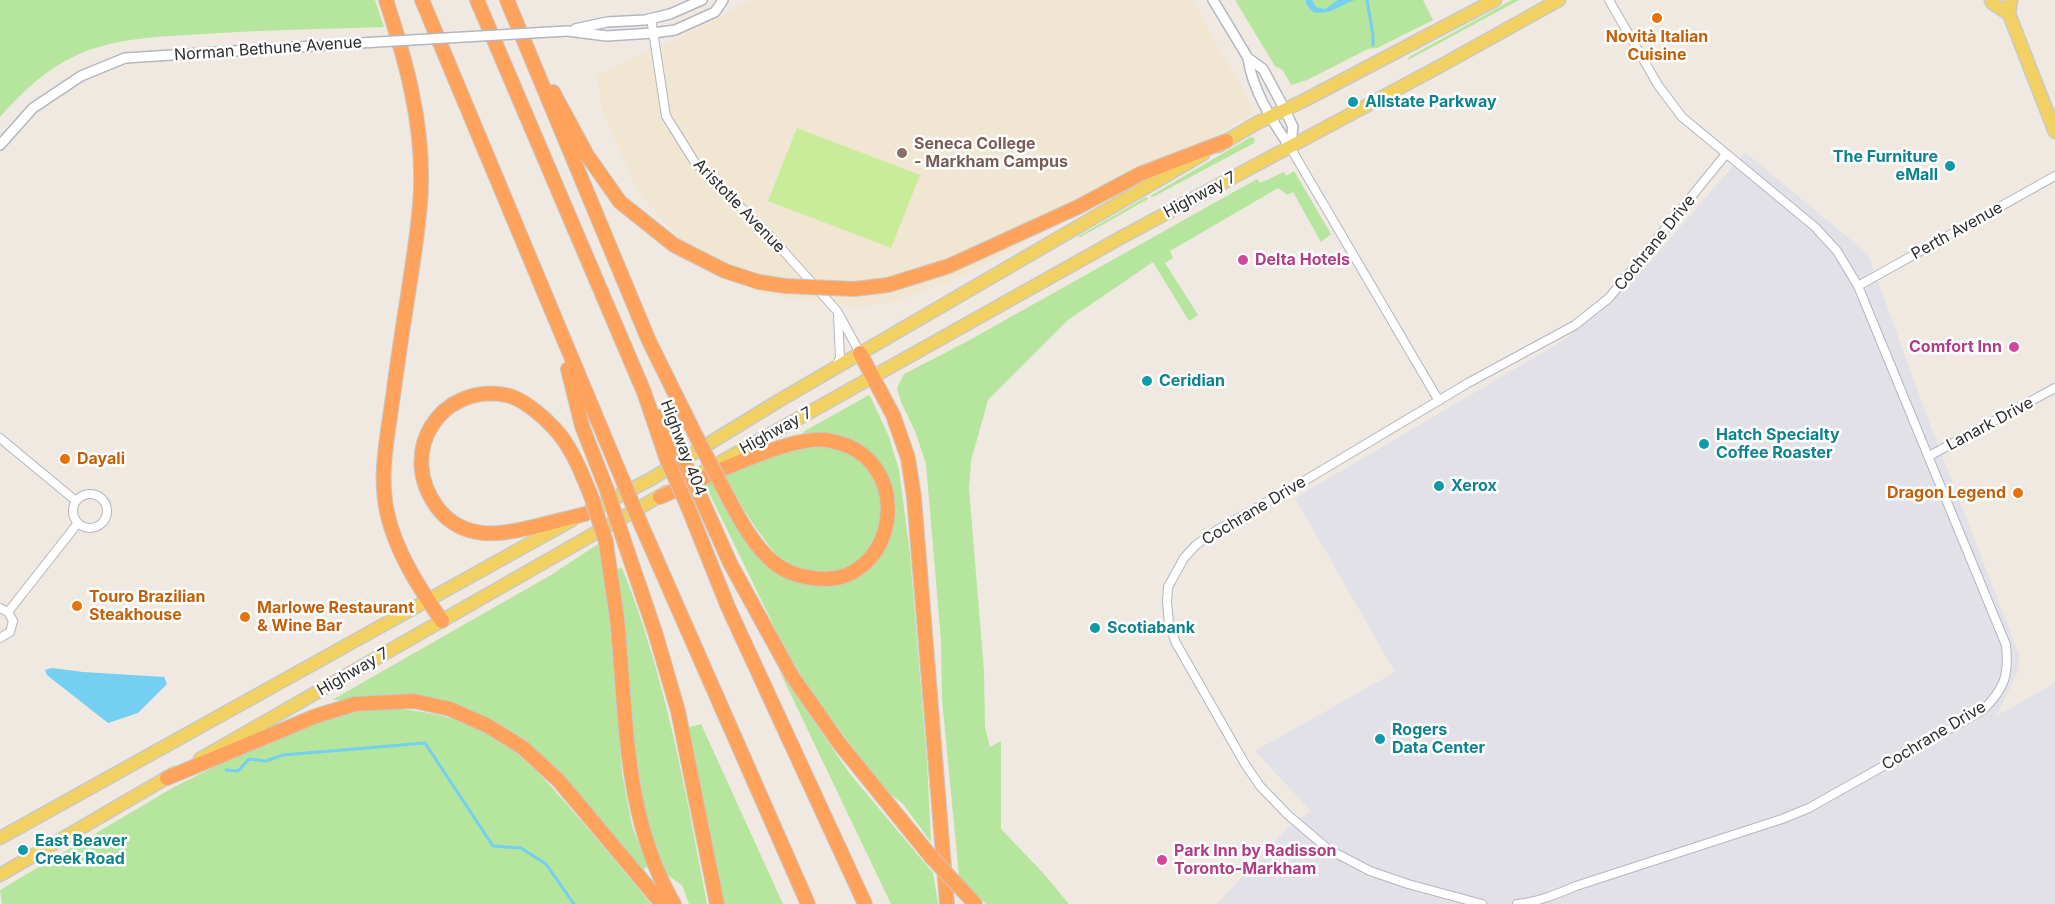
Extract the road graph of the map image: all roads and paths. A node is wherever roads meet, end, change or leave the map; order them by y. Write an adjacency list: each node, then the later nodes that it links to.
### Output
1 (386, 0): 41 (highway)
2 (422, 0): 28 (highway)
3 (477, 0): 35 (highway, Highway 404)
4 (507, 0): 21 (highway, bridge); 37 (highway, bridge)
5 (702, 0): 14 (street, Norman Bethune Avenue)
6 (723, 0): 16 (street, Norman Bethune Avenue)
7 (1213, 0): 17 (street)
8 (1495, 0): 18 (main road, Highway 7)
9 (1558, 0): 23 (main road, Highway 7)
10 (1609, 0): 24 (street, Cochrane Drive)
11 (1990, 0): 13 (main road)
12 (2011, 0): 13 (main road)
13 (2009, 14): 20 (main road)
14 (651, 18): 15 (street, Norman Bethune Avenue); 16 (street, Aristotle Avenue)
15 (567, 31): 16 (street, Norman Bethune Avenue); 22 (street, Norman Bethune Avenue, bridge)
16 (653, 33): 27 (street, Aristotle Avenue)
17 (1248, 57): 18 (street); 19 (street)
18 (1285, 110): 19 (main road, Highway 7); 23 (street)
19 (1271, 116): 21 (main road, Highway 7); 23 (street)
20 (2055, 132)
21 (1226, 141): 29 (main road, Highway 7)
22 (0, 145)
23 (1290, 147): 31 (main road, Highway 7); 33 (street)
24 (1726, 154): 26 (street, Cochrane Drive); 33 (street, Cochrane Drive)
25 (2055, 176): 26 (street, Perth Avenue)
26 (1858, 286): 36 (street, Cochrane Drive)
27 (837, 311): 29 (street, Aristotle Avenue); 30 (street)
28 (557, 327): 51 (highway, bridge); 52 (highway, bridge)
29 (860, 353): 30 (main road, Highway 7); 31 (highway)
30 (835, 368): 39 (main road, Highway 7)
31 (872, 377): 37 (main road, Highway 7); 54 (highway)
32 (2053, 387): 36 (street, Lanark Drive)
33 (1438, 401): 55 (street, Cochrane Drive)
34 (0, 438): 38 (street)
35 (673, 454): 48 (highway, bridge); 53 (highway, Highway 404, bridge)
36 (1929, 456): 56 (street, Cochrane Drive)
37 (660, 497): 43 (main road, Highway 7)
38 (76, 501): 40 (street); 40 (street)
39 (585, 514): 41 (main road, Highway 7); 50 (highway, bridge)
40 (78, 523): 42 (street)
41 (428, 599): 43 (highway); 46 (main road, Highway 7)
42 (4, 610): 44 (street)
43 (442, 621): 45 (main road, Highway 7)
44 (0, 638)
45 (167, 778): 47 (main road, Highway 7); 49 (highway)
46 (0, 838)
47 (0, 875)
48 (971, 901)
49 (662, 904)
50 (674, 904)
51 (717, 904)
52 (808, 904)
53 (865, 904)
54 (947, 904)
55 (1482, 904)
56 (1517, 904)

